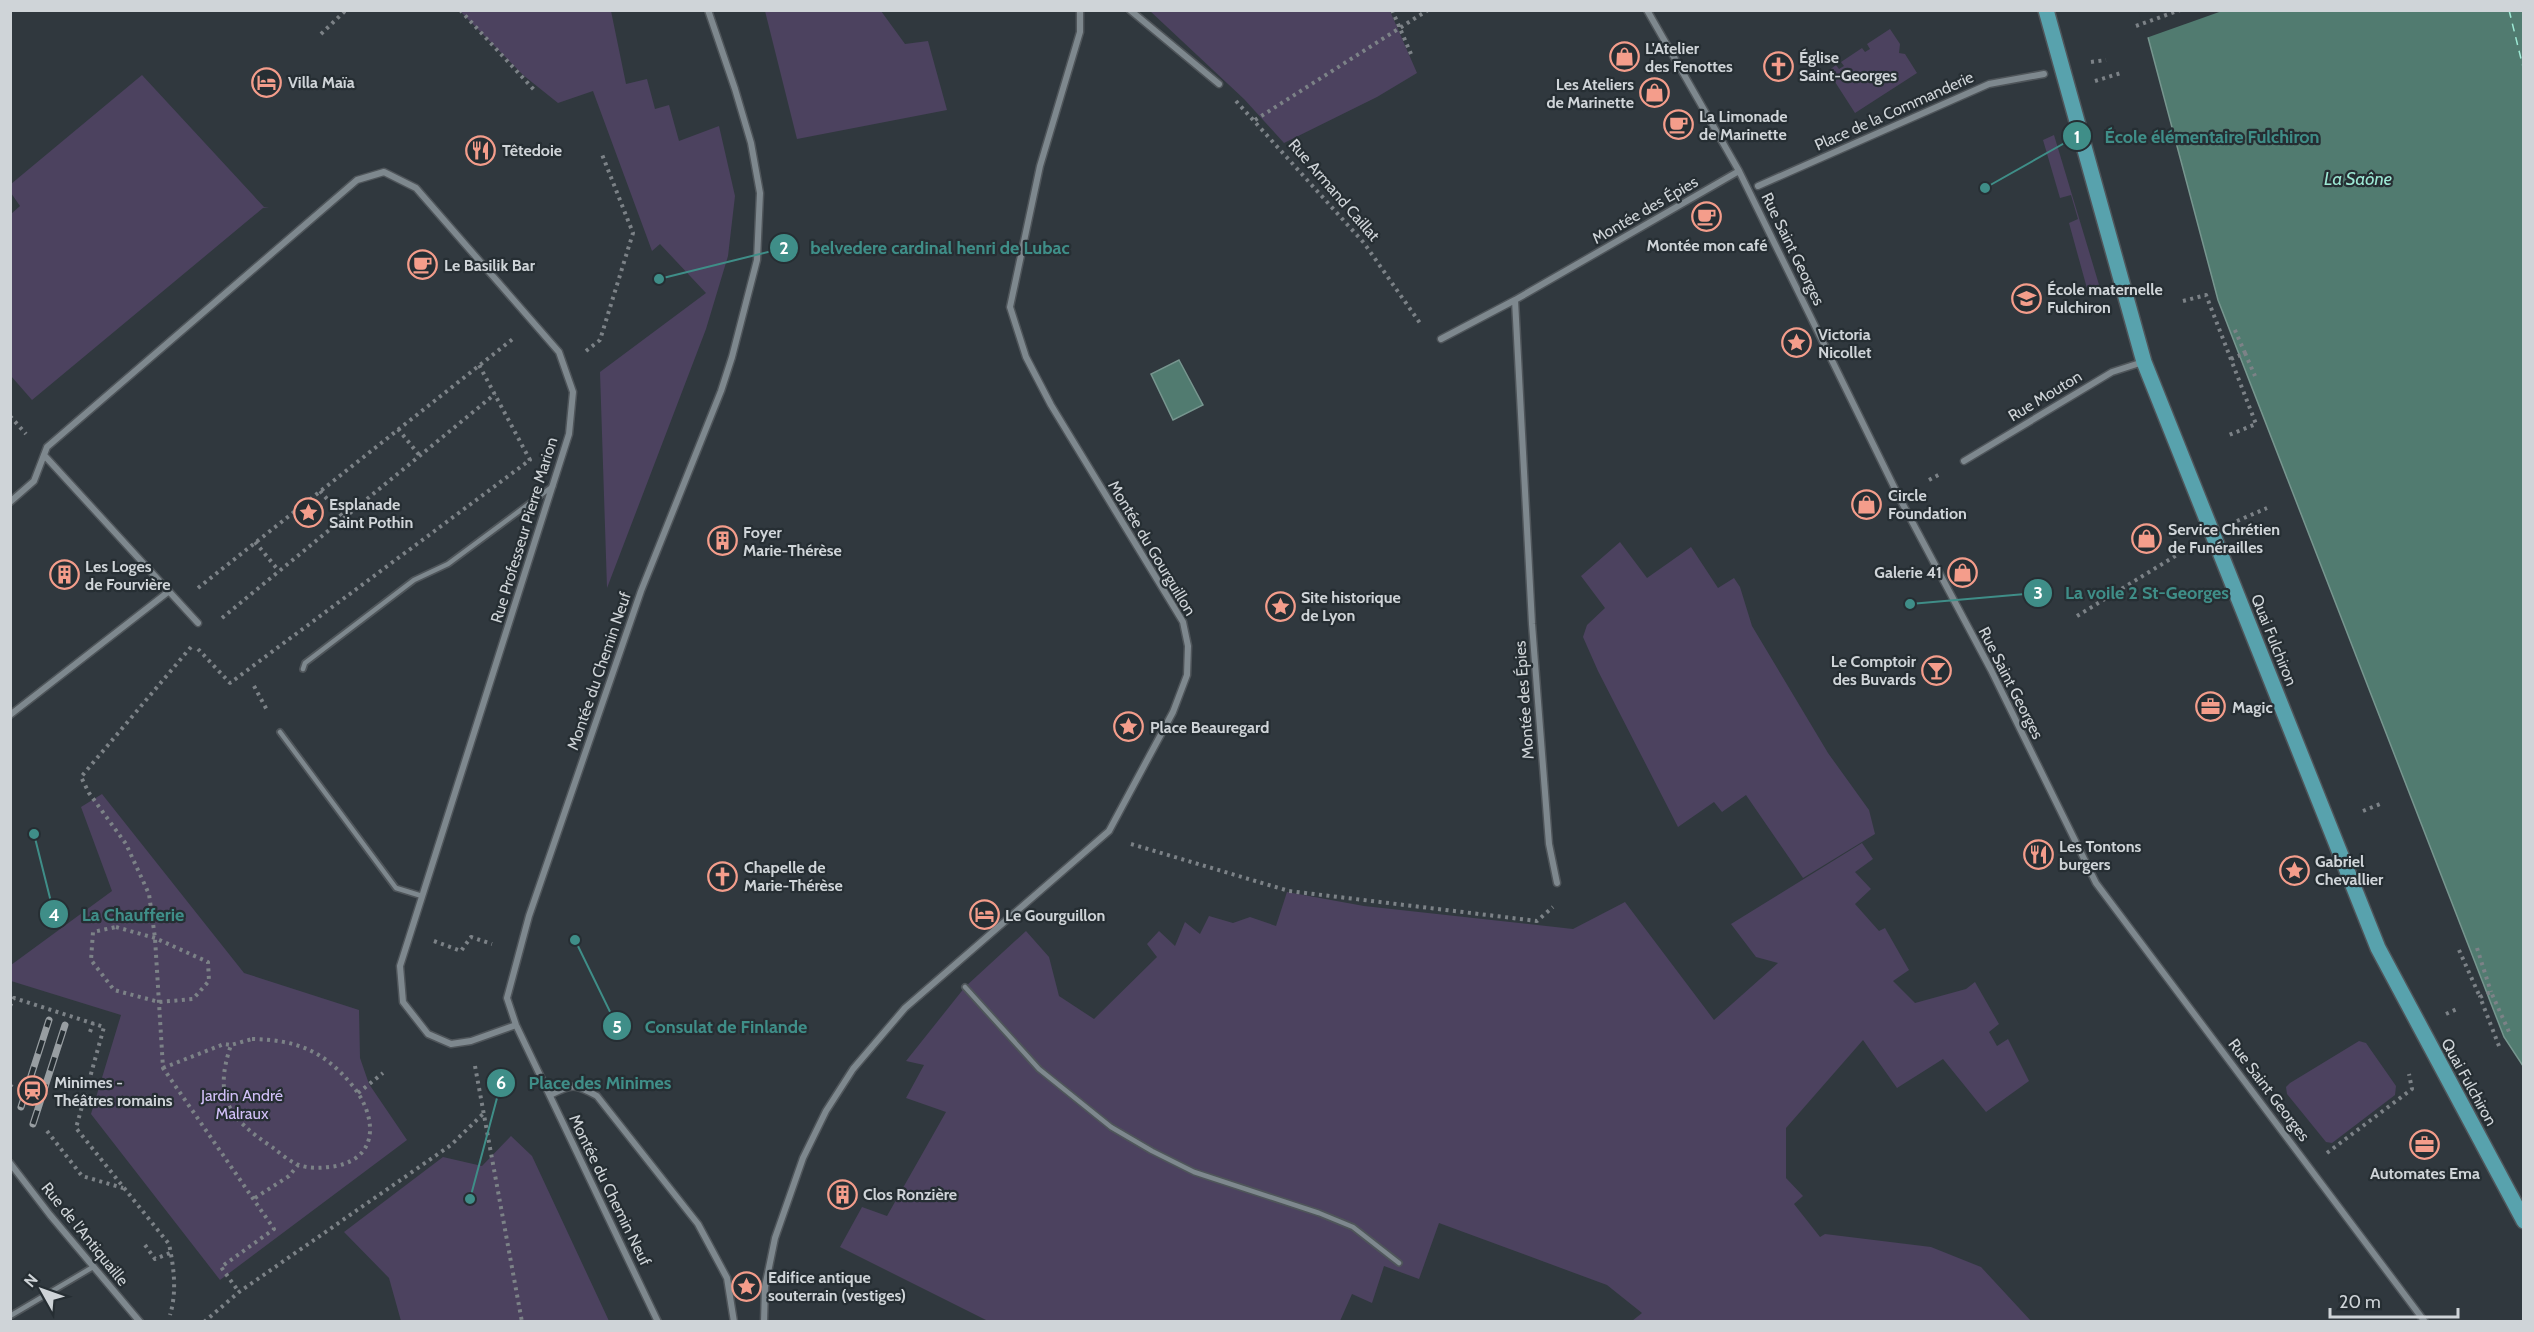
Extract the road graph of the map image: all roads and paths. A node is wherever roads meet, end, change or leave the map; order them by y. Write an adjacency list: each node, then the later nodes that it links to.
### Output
1 (346, 10): 13 (path)
2 (460, 10): 17 (path)
3 (708, 10): 70 (street, Montée du Chemin Neuf)
4 (1080, 10): 101 (street, Montée du Gourguillon)
5 (1130, 10): 16 (street)
6 (1392, 10): 12 (path)
7 (1428, 10): 12 (path)
8 (1647, 10): 20 (street, Rue Saint Georges)
9 (2046, 10): 30 (main road, Quai Fulchiron)
10 (2180, 10): 11 (path)
11 (2136, 26)
12 (1400, 29): 14 (path); 18 (path)
13 (321, 34)
14 (1411, 54)
15 (2044, 74): 21 (street, Place de la Commanderie)
16 (1219, 84): 18 (path, Rue Armand Caillat)
17 (536, 92)
18 (1255, 120): 26 (path, Rue Armand Caillat)
19 (601, 152): 27 (path)
20 (1739, 171): 22 (street, Montée des Épies); 102 (street, Rue Saint Georges)
21 (1758, 186)
22 (1515, 300): 26 (street); 57 (street, Montée des Épies)
23 (2183, 301): 29 (path)
24 (2234, 328): 28 (path)
25 (517, 335): 31 (path)
26 (1441, 339)
27 (586, 351)
28 (2245, 354): 29 (path); 32 (path)
29 (2231, 359): 35 (path)
30 (2144, 362): 38 (street, Rue Mouton); 88 (main road, Quai Fulchiron)
31 (479, 365): 33 (path); 34 (path)
32 (2255, 376)
33 (495, 394): 37 (path); 59 (path)
34 (398, 429): 37 (path); 40 (path)
35 (2229, 435)
36 (44, 455): 39 (street, Rue Professeur Pierre Marion); 41 (street, Rue Professeur Pierre Marion); 46 (street)
37 (420, 456): 42 (path)
38 (1964, 461)
39 (553, 486): 51 (lane); 58 (street, Rue Professeur Pierre Marion)
40 (320, 491): 42 (path); 43 (path)
41 (10, 502)
42 (343, 517): 45 (path)
43 (255, 542): 45 (path); 47 (path)
44 (2177, 555): 48 (path)
45 (279, 571): 49 (path)
46 (168, 592): 47 (street); 52 (street)
47 (179, 603): 49 (street)
48 (2077, 616)
49 (192, 617): 50 (street)
50 (198, 623)
51 (303, 669)
52 (10, 715)
53 (280, 732): 58 (lane)
54 (2380, 804): 55 (path)
55 (2363, 811)
56 (1130, 844): 57 (path)
57 (1557, 883)
58 (422, 896): 70 (street, Rue Professeur Pierre Marion)
59 (155, 938): 67 (path); 67 (path); 67 (path)
60 (431, 941): 61 (path)
61 (492, 944)
62 (2477, 948): 65 (path)
63 (2459, 950): 66 (path)
64 (965, 987): 91 (lane)
65 (2491, 992): 66 (path); 72 (path)
66 (2480, 997): 74 (path)
67 (159, 1002): 76 (path)
68 (10, 1006): 69 (path)
69 (93, 1023): 71 (path); 86 (path)
70 (516, 1025): 80 (street, Montée du Chemin Neuf)
71 (90, 1032)
72 (2510, 1034)
73 (231, 1045): 76 (path); 79 (path); 85 (path)
74 (2499, 1047)
75 (474, 1061): 81 (path)
76 (163, 1068): 87 (path)
77 (383, 1073): 79 (path)
78 (2409, 1091): 83 (path)
79 (358, 1093): 85 (path)
80 (550, 1095): 99 (street, Montée du Chemin Neuf); 100 (street)
81 (484, 1113): 93 (path); 98 (path)
82 (47, 1131): 86 (path)
83 (2322, 1156)
84 (10, 1163): 92 (street, Rue de l'Antiquaille)
85 (298, 1165): 87 (path)
86 (124, 1188): 90 (path)
87 (255, 1198): 93 (path)
88 (2523, 1221)
89 (146, 1245): 90 (path)
90 (170, 1253): 94 (path)
91 (1399, 1263)
92 (93, 1267): 95 (lane); 96 (street, Rue de l'Antiquaille)
93 (239, 1293): 97 (path)
94 (170, 1315)
95 (10, 1316)
96 (140, 1322)
97 (204, 1322)
98 (522, 1322)
99 (658, 1322)
100 (734, 1322)
101 (765, 1322)
102 (2425, 1322)

